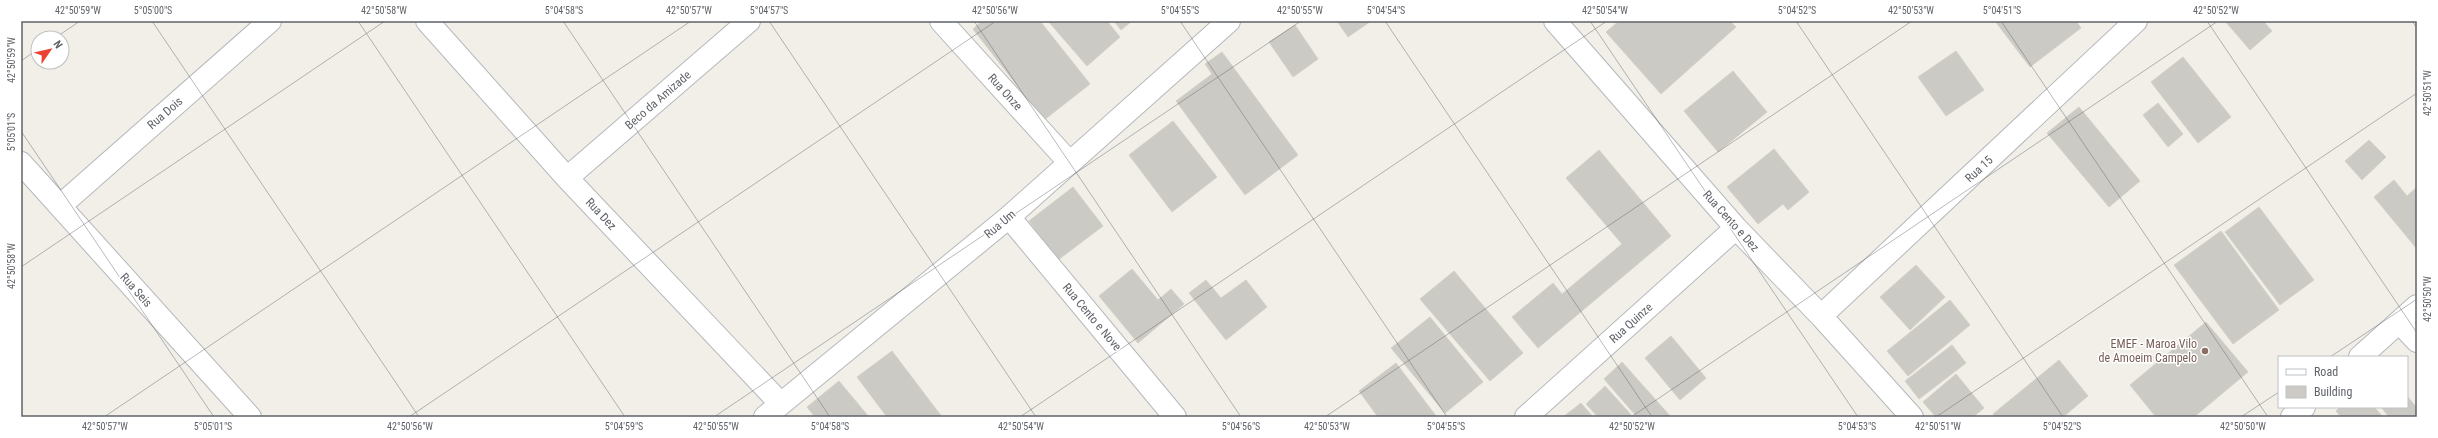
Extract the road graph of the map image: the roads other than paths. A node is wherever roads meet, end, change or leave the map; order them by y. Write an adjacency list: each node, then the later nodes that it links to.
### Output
1 (270, 21): 11 (street, Rua Dois)
2 (427, 21): 10 (street, Rua Dez)
3 (749, 21): 10 (street, Beco da Amizade)
4 (941, 21): 8 (street, Rua Onze)
5 (1228, 21): 8 (street, Rua Um)
6 (1555, 21): 13 (street, Rua Cento e Dez)
7 (2136, 21): 15 (street, Rua 15)
8 (1069, 162): 12 (street, Rua Um)
9 (21, 163): 11 (street, Rua Seis)
10 (567, 178): 20 (street, Rua Dez)
11 (60, 206): 21 (street, Rua Seis)
12 (1009, 217): 20 (street, Rua Um); 22 (street, Rua Cento e Nove)
13 (1736, 228): 15 (street, Rua Cento e Dez); 23 (street, Rua Quinze)
14 (2417, 306): 16 (street)
15 (1821, 316): 24 (street, Rua Cento e Dez)
16 (2399, 322): 17 (street); 18 (street)
17 (2417, 341)
18 (2361, 356)
19 (2303, 408): 25 (street)
20 (772, 410)
21 (250, 417)
22 (1175, 417)
23 (1526, 417)
24 (1912, 417)
25 (2292, 417)

